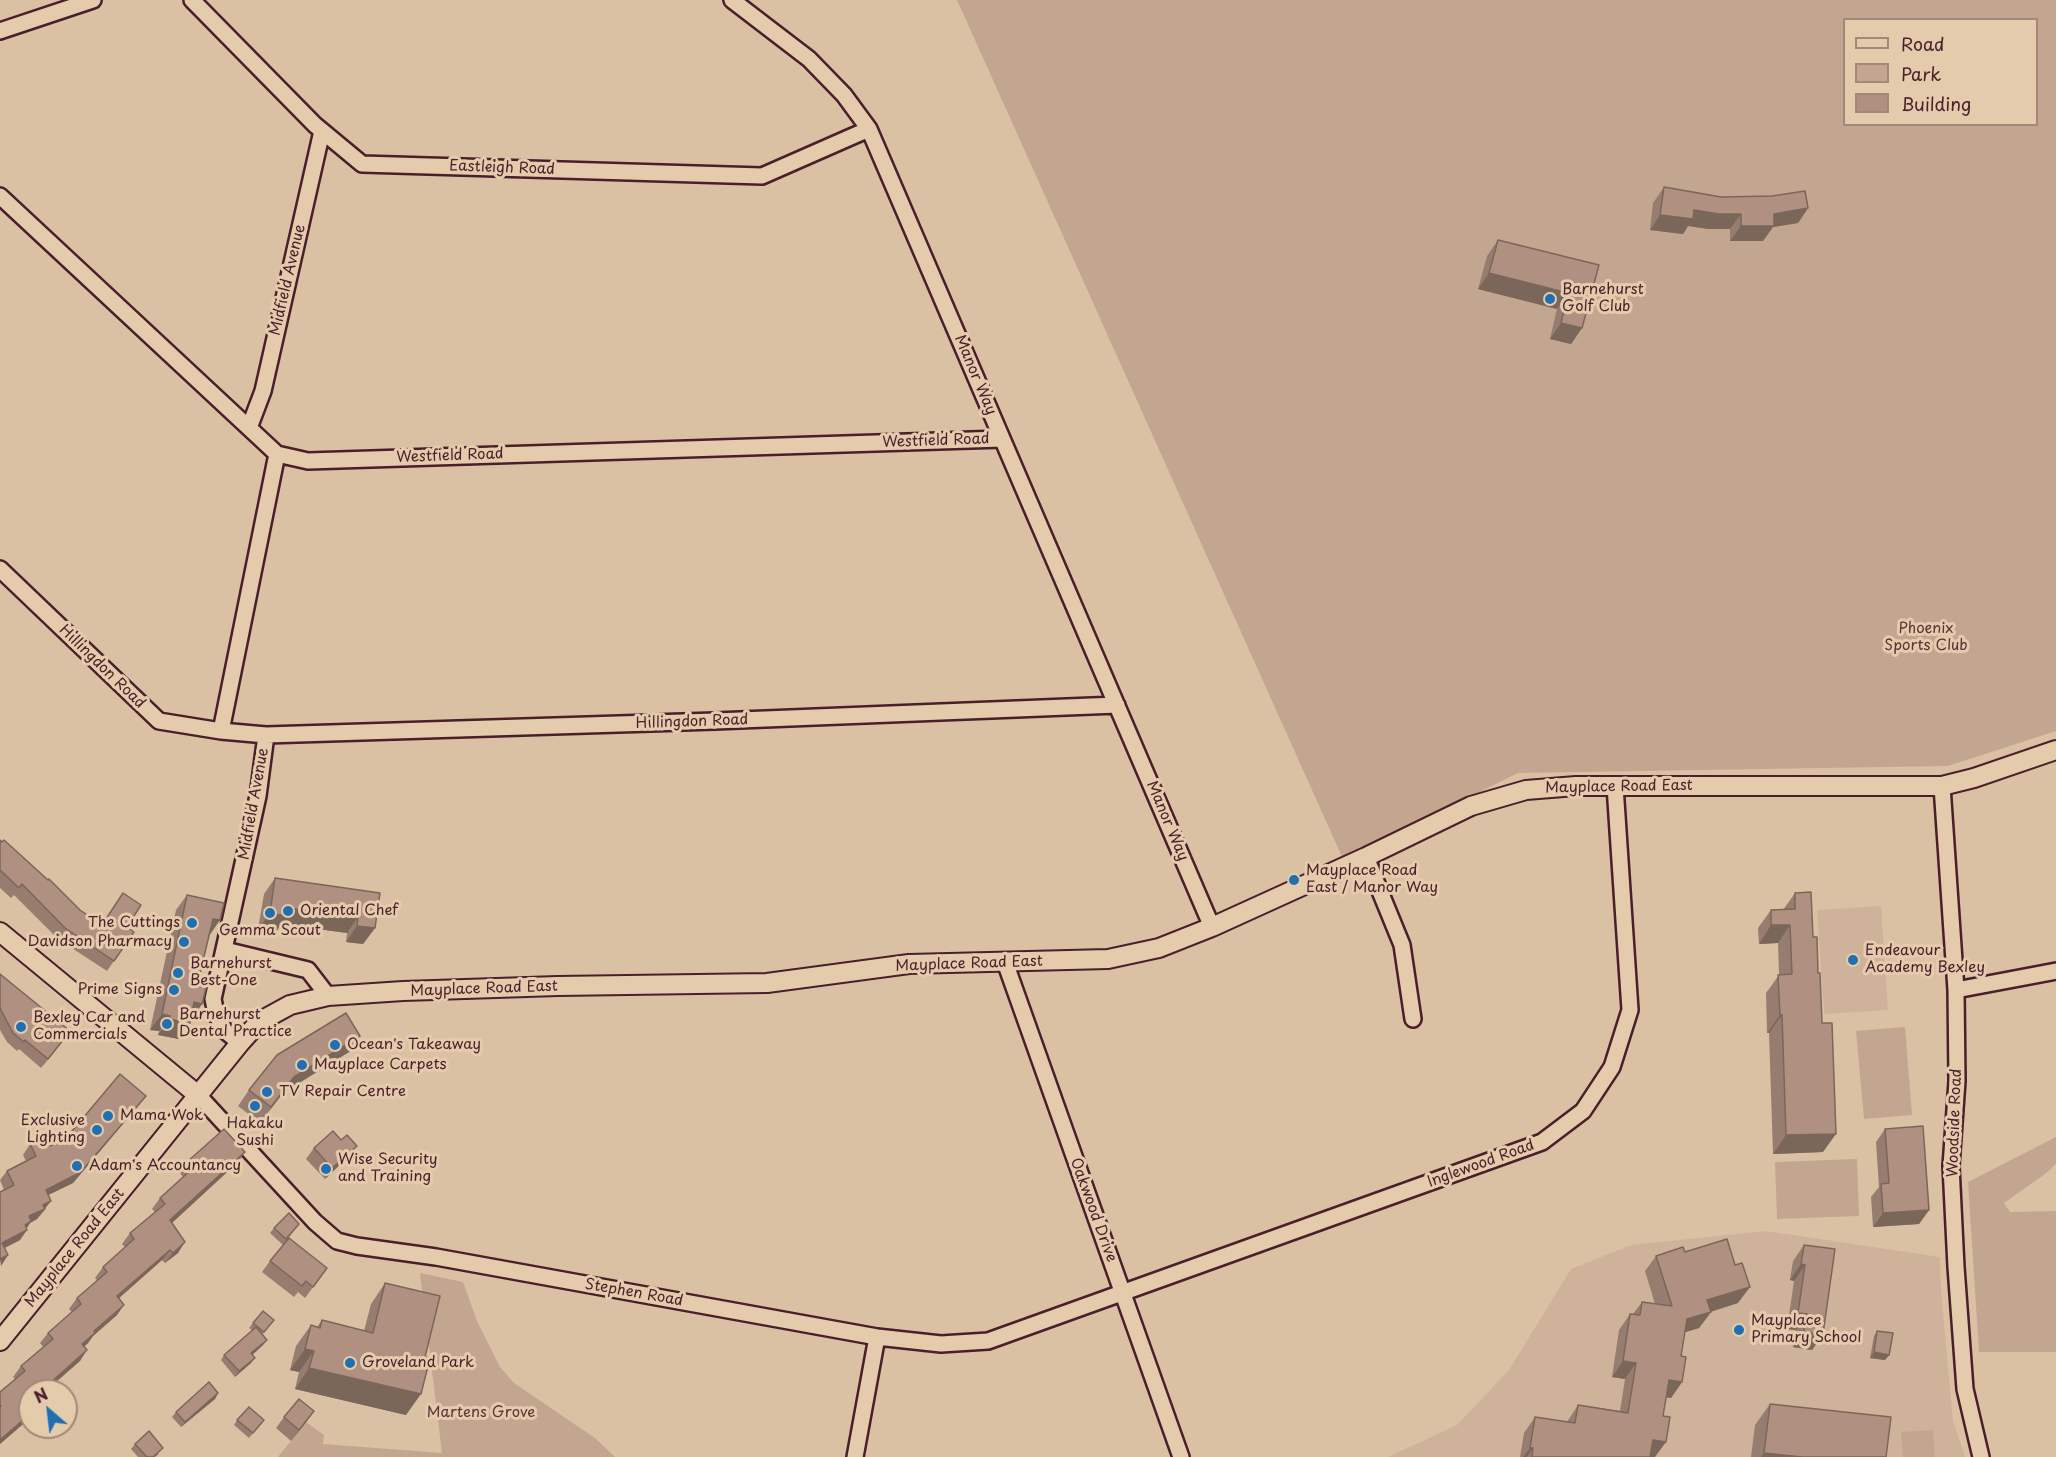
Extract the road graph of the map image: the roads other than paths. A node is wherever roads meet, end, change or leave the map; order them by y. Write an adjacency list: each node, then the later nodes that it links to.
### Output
1 (93, 0): 4 (street)
2 (192, 0): 6 (street, Eastleigh Road)
3 (732, 0): 5 (street, Manor Way)
4 (0, 31)
5 (869, 129): 6 (street, Eastleigh Road); 9 (street, Manor Way)
6 (322, 131): 8 (street, Midfield Avenue)
7 (0, 196): 8 (street)
8 (249, 428): 10 (street)
9 (1002, 439): 10 (street, Westfield Road); 12 (street, Manor Way)
10 (277, 454): 13 (street)
11 (0, 569): 13 (street, Hillingdon Road)
12 (1117, 705): 14 (street, Hillingdon Road); 19 (street, Manor Way)
13 (221, 731): 14 (street, Midfield Avenue)
14 (266, 735): 21 (street, Midfield Avenue)
15 (2056, 750): 17 (street, Mayplace Road East)
16 (1615, 786): 17 (street, Mayplace Road East); 18 (street, Mayplace Road East); 29 (street, Inglewood Road)
17 (1942, 786): 24 (street, Woodside Road)
18 (1366, 857): 19 (street, Mayplace Road East); 26 (street)
19 (1212, 927): 22 (street, Mayplace Road East)
20 (0, 932): 28 (street)
21 (225, 950): 25 (street); 27 (street, Midfield Avenue)
22 (1005, 962): 25 (street, Mayplace Road East); 29 (street, Oakwood Drive)
23 (2056, 971): 24 (street)
24 (1956, 990): 34 (street, Woodside Road)
25 (328, 996): 27 (street, Mayplace Road East)
26 (1413, 1019)
27 (240, 1043): 28 (street, Mayplace Road East)
28 (199, 1096): 30 (street, Stephen Road); 31 (street, Mayplace Road East)
29 (1122, 1292): 30 (street, Stephen Road); 33 (street, Oakwood Drive)
30 (877, 1337): 32 (street)
31 (0, 1341)
32 (855, 1457)
33 (1180, 1457)
34 (1981, 1457)

